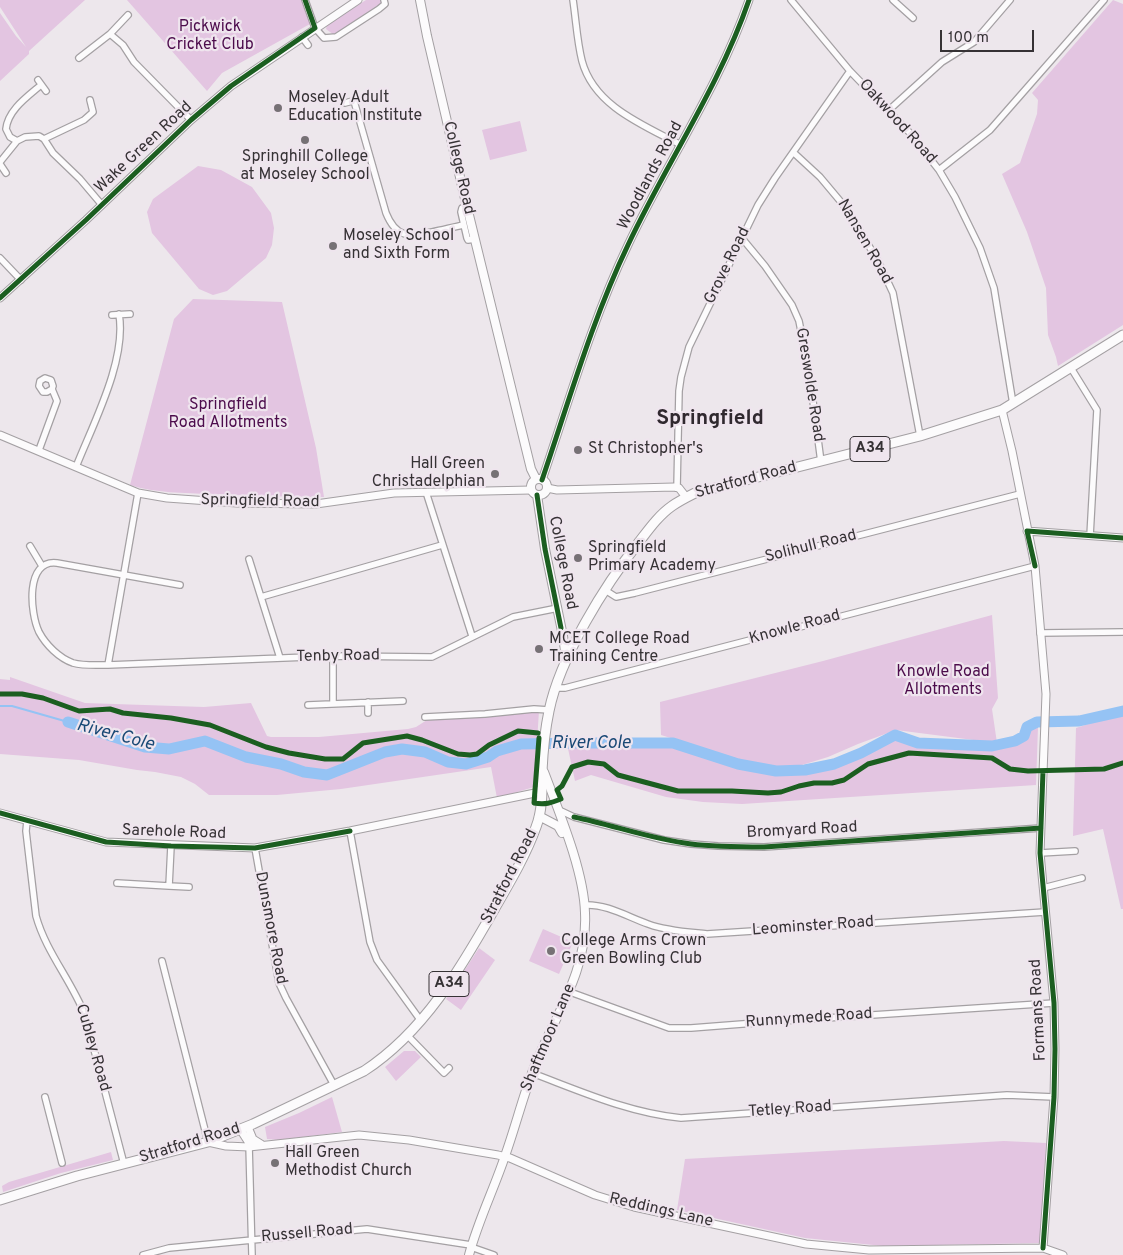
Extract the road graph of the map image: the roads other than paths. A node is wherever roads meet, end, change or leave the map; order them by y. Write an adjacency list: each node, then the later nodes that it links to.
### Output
1 (305, 0): 13 (street)
2 (358, 0): 13 (street, Wake Green Road)
3 (384, 0): 13 (street)
4 (420, 0): 34 (main road, College Road)
5 (573, 0): 28 (street)
6 (749, 0): 28 (street, Woodlands Road)
7 (791, 0): 18 (street, Oakwood Road)
8 (893, 0): 12 (street)
9 (1010, 0): 24 (street)
10 (1104, 0): 31 (street)
11 (128, 15): 14 (street)
12 (913, 18)
13 (315, 28): 15 (street, Wake Green Road)
14 (110, 34): 17 (street); 25 (street)
15 (302, 37): 16 (street); 25 (street, Wake Green Road)
16 (308, 46)
17 (79, 58)
18 (850, 72): 24 (street, Oakwood Road); 29 (street, Grove Road)
19 (46, 91): 27 (street)
20 (360, 99): 22 (street)
21 (90, 100): 26 (street)
22 (354, 102): 23 (street); 35 (street)
23 (345, 103)
24 (889, 110): 31 (street, Oakwood Road)
25 (192, 120): 33 (street, Wake Green Road)
26 (44, 139): 27 (street); 33 (street)
27 (17, 142): 30 (street)
28 (681, 145): 52 (street, Woodlands Road)
29 (794, 153): 36 (street, Grove Road); 48 (street, Nansen Road)
30 (0, 163): 32 (street)
31 (939, 170): 45 (street, Oakwood Road)
32 (6, 173)
33 (102, 205): 39 (street, Wake Green Road)
34 (467, 207): 35 (street); 37 (main road, College Road)
35 (464, 225): 37 (street)
36 (741, 238): 50 (street, Greswolde Road); 54 (street, Grove Road)
37 (475, 239): 52 (main road, College Road)
38 (0, 258): 39 (street)
39 (21, 280): 40 (street, Wake Green Road)
40 (0, 298)
41 (130, 314): 51 (street)
42 (1123, 335): 43 (highway, Stratford Road / A34)
43 (1071, 368): 45 (highway, Stratford Road / A34); 61 (street)
44 (52, 390): 49 (street)
45 (1013, 404): 46 (highway, Stratford Road / A34)
46 (1002, 410): 48 (highway, Stratford Road / A34); 58 (street, Formans Road)
47 (0, 435): 49 (street, Springfield Road)
48 (920, 436): 50 (highway, Stratford Road / A34)
49 (38, 450): 51 (street, Springfield Road)
50 (821, 462): 59 (highway, Stratford Road / A34)
51 (76, 467): 57 (street, Springfield Road)
52 (539, 480): 53 (main road); 56 (main road)
53 (547, 488): 54 (street); 56 (main road)
54 (677, 488): 59 (street)
55 (426, 492): 56 (street, Springfield Road); 57 (street, Springfield Road); 63 (street)
56 (534, 492): 72 (main road, College Road)
57 (138, 494): 68 (street)
58 (1020, 494): 60 (street, Formans Road); 70 (street, Solihull Road)
59 (686, 497): 70 (highway, Stratford Road / A34)
60 (1027, 531): 61 (street); 67 (street, Formans Road)
61 (1090, 536): 62 (street)
62 (1123, 538)
63 (442, 545): 71 (street); 75 (street)
64 (30, 546): 66 (street)
65 (249, 559): 71 (street)
66 (42, 566): 68 (street); 78 (street, Tenby Road)
67 (1034, 566): 74 (street, Formans Road); 80 (street, Knowle Road)
68 (122, 574): 69 (street); 78 (street)
69 (180, 585)
70 (605, 590): 79 (highway, Stratford Road / A34)
71 (261, 597): 77 (street)
72 (558, 608): 75 (street, Tenby Road); 79 (main road, College Road)
73 (1123, 632): 74 (street)
74 (1040, 633): 95 (street, Formans Road)
75 (472, 636): 76 (street, Tenby Road)
76 (332, 656): 77 (street, Tenby Road); 83 (street)
77 (280, 658): 78 (street, Tenby Road)
78 (108, 665)
79 (564, 666): 80 (highway, Stratford Road / A34)
80 (555, 688): 85 (highway, Stratford Road / A34)
81 (403, 701): 82 (street)
82 (368, 702): 83 (street); 86 (street)
83 (333, 704): 84 (street)
84 (308, 705)
85 (549, 710): 87 (street); 88 (highway, Stratford Road / A34)
86 (368, 713)
87 (425, 716)
88 (542, 769): 89 (highway, Stratford Road / A34); 90 (main road, Shaftmoor Lane)
89 (542, 788): 92 (highway, Stratford Road / A34); 97 (street, Sarehole Road)
90 (558, 809): 93 (street, Bromyard Road); 96 (main road, Shaftmoor Lane)
91 (0, 813): 94 (street, Sarehole Road)
92 (539, 816): 98 (main road, Shaftmoor Lane); 113 (highway, Stratford Road / A34)
93 (574, 817): 95 (street, Bromyard Road); 96 (street)
94 (27, 821): 99 (street, Sarehole Road); 125 (street, Cubley Road)
95 (1041, 828): 102 (street, Formans Road)
96 (564, 829): 98 (main road, Shaftmoor Lane)
97 (350, 831): 100 (street, Sarehole Road); 113 (street)
98 (570, 845): 108 (main road, Shaftmoor Lane)
99 (172, 846): 100 (street, Sarehole Road); 105 (street)
100 (255, 848): 117 (street, Dunsmore Road)
101 (1074, 851): 102 (street)
102 (1040, 853): 107 (street, Formans Road)
103 (1082, 878): 107 (street)
104 (117, 884): 105 (street)
105 (170, 886): 106 (street)
106 (189, 887)
107 (1043, 888): 109 (street, Formans Road)
108 (585, 905): 109 (street, Leominster Road); 111 (main road, Shaftmoor Lane)
109 (1045, 912): 112 (street, Formans Road)
110 (162, 961): 121 (street)
111 (570, 992): 112 (street, Runnymede Road); 116 (main road, Shaftmoor Lane)
112 (1054, 1003): 119 (street, Formans Road)
113 (420, 1021): 114 (highway, Stratford Road / A34)
114 (407, 1036): 115 (street); 117 (highway, Stratford Road / A34)
115 (449, 1068)
116 (532, 1073): 119 (street, Tetley Road); 123 (main road, Shaftmoor Lane)
117 (334, 1085): 120 (highway, Stratford Road / A34)
118 (45, 1097): 124 (street)
119 (1054, 1097): 129 (street, Formans Road)
120 (244, 1128): 121 (highway, Stratford Road / A34); 122 (street)
121 (208, 1142): 122 (street, Reddings Lane); 125 (highway, Stratford Road / A34)
122 (250, 1143): 123 (street, Reddings Lane); 127 (street)
123 (505, 1157): 128 (main road, Shaftmoor Lane); 130 (street, Reddings Lane)
124 (62, 1163)
125 (124, 1164): 126 (highway, Stratford Road / A34)
126 (0, 1200)
127 (253, 1239): 128 (street, Russell Road); 131 (street, Russell Road); 132 (street)
128 (471, 1246): 133 (main road, Shaftmoor Lane); 134 (street, Russell Road)
129 (1043, 1248): 130 (street, Reddings Lane); 135 (street, Reddings Lane)
130 (869, 1253)
131 (143, 1255)
132 (252, 1255)
133 (469, 1255)
134 (494, 1255)
135 (1063, 1255)

